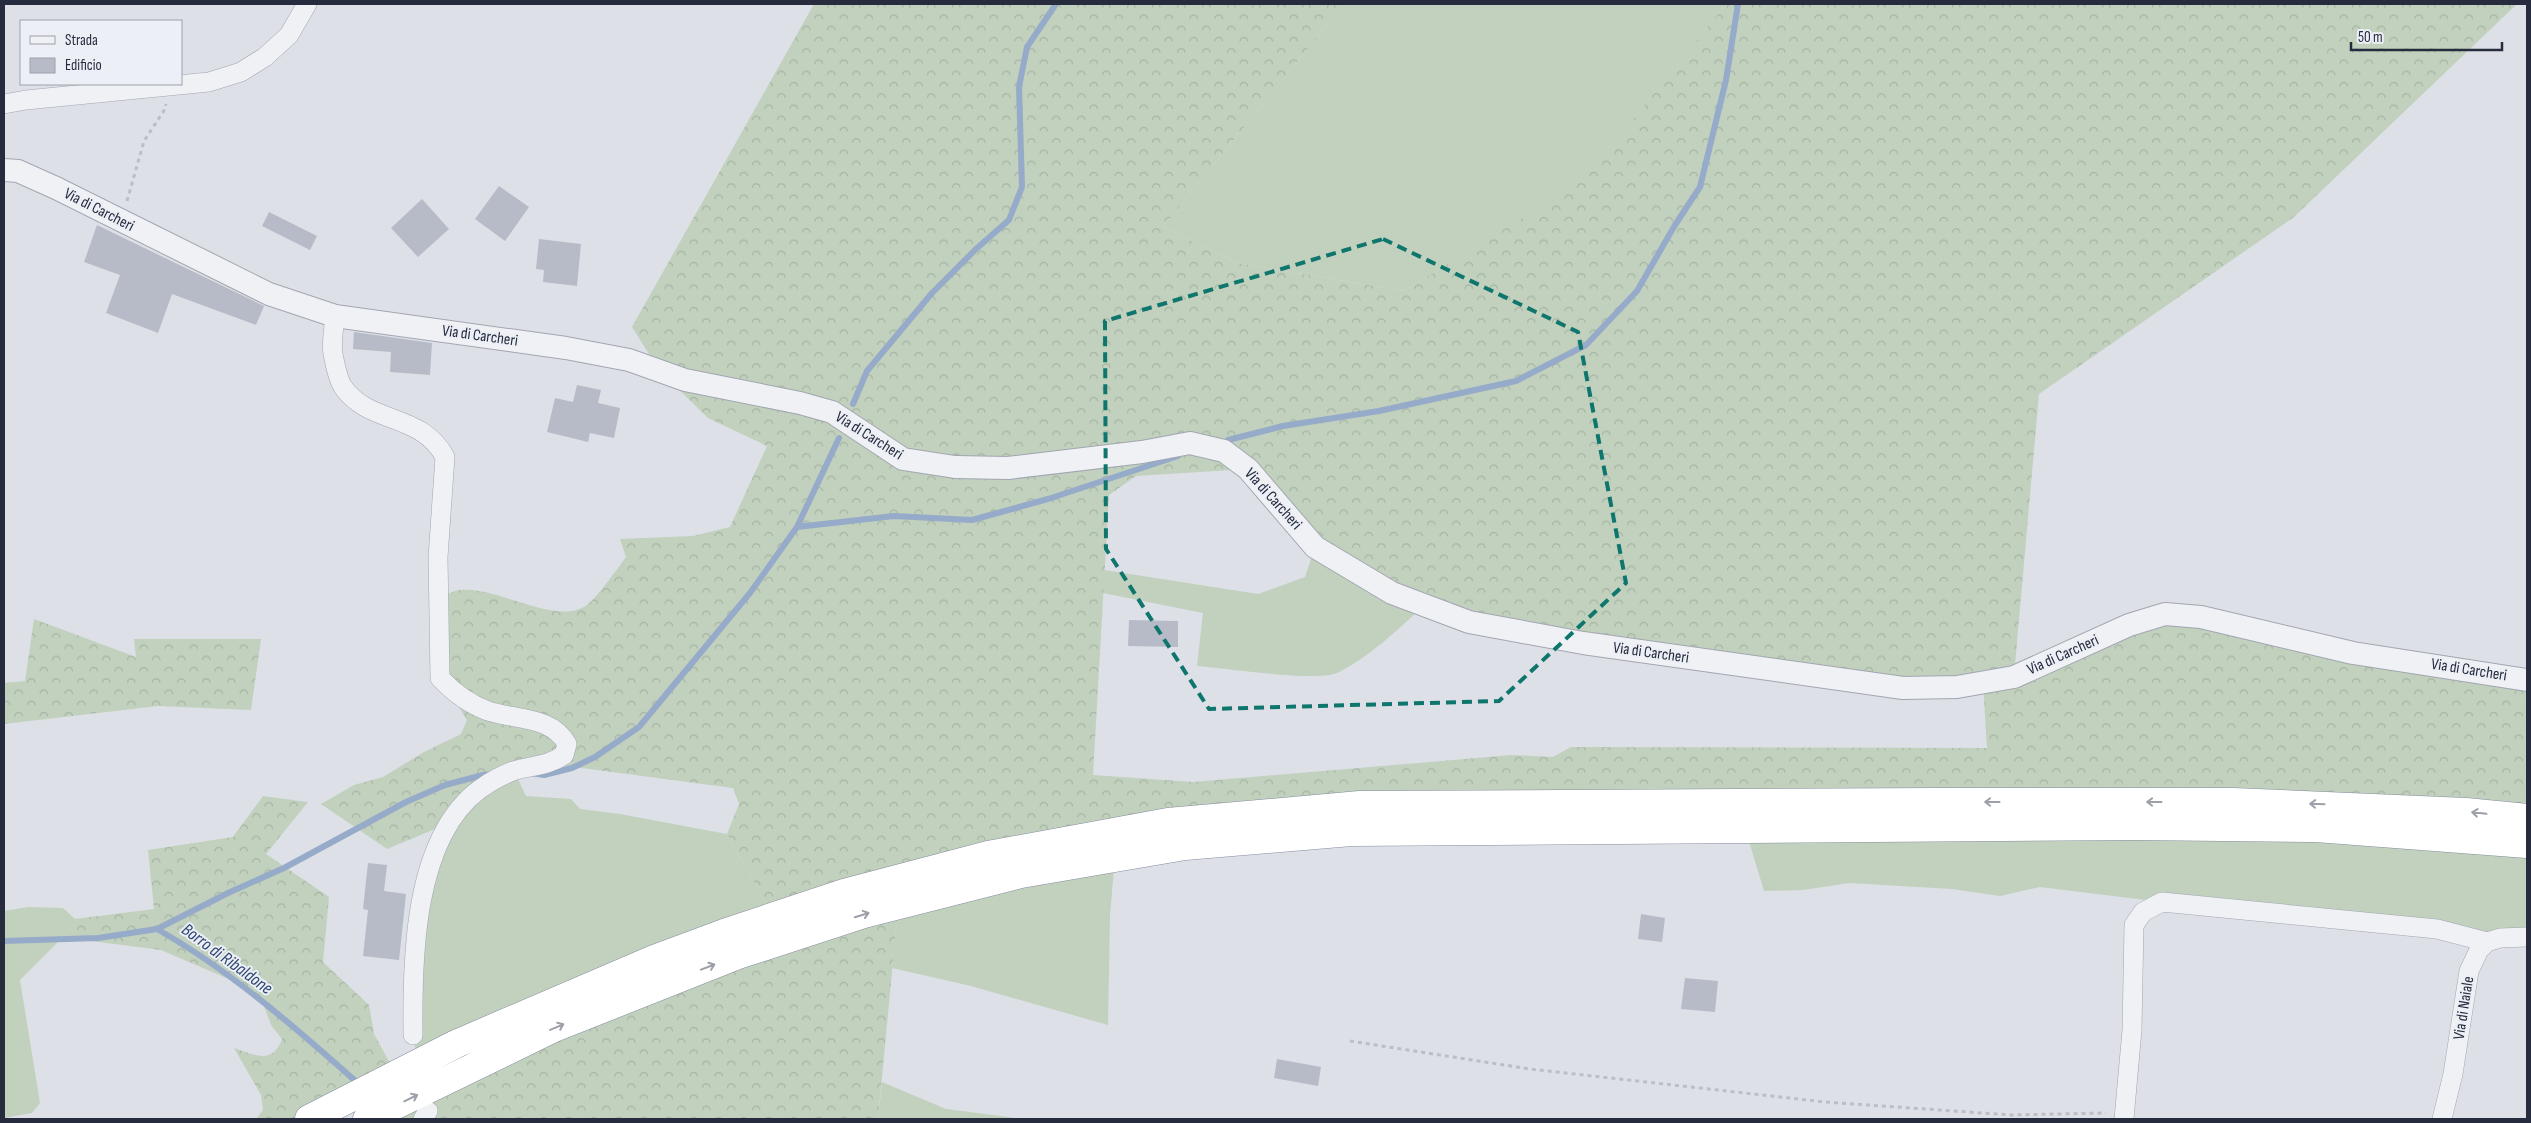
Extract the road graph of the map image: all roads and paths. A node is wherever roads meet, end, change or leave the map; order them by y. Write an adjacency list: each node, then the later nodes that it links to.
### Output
1 (307, 4): 3 (street)
2 (179, 85): 4 (street)
3 (182, 85)
4 (169, 86): 5 (street); 7 (path)
5 (4, 104)
6 (4, 170): 7 (street, Via di Carcheri)
7 (121, 221): 8 (street, Via di Carcheri)
8 (335, 316): 9 (street, Via di Carcheri); 14 (street)
9 (2527, 680)
10 (2527, 818): 17 (highway, one-way to 17)
11 (2527, 844): 18 (highway, one-way to 11)
12 (2527, 938): 13 (street)
13 (2487, 942): 16 (street); 19 (street, Via di Naiale)
14 (413, 1035)
15 (1350, 1041): 16 (path)
16 (2124, 1116)
17 (309, 1119)
18 (367, 1119)
19 (2442, 1119)

